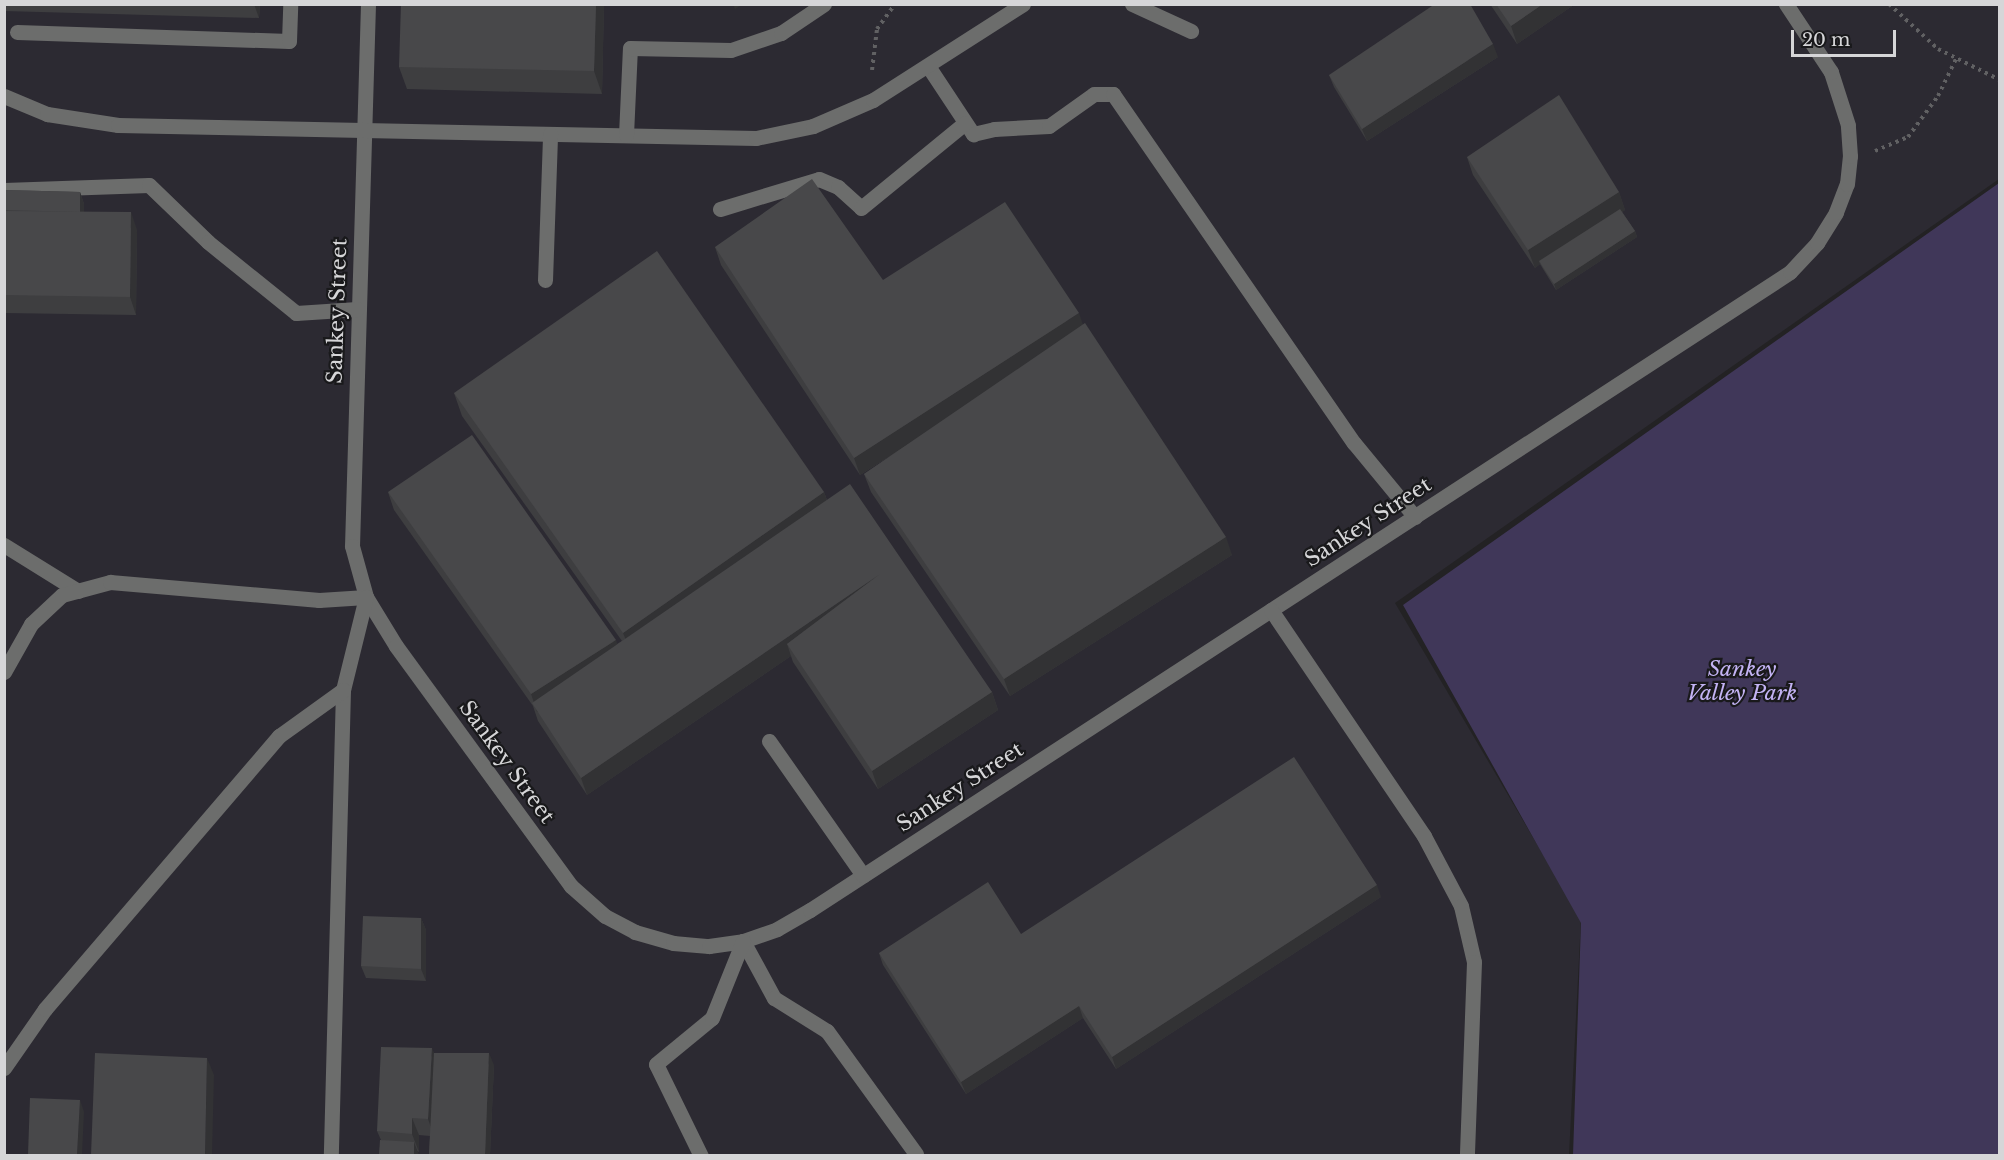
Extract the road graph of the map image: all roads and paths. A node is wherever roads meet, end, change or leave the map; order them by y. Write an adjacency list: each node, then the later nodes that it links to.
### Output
1 (290, 4): 10 (street)
2 (368, 4): 17 (street, Sankey Street)
3 (824, 4): 19 (street)
4 (895, 4): 15 (path)
5 (1023, 4): 12 (street)
6 (1132, 4): 9 (street)
7 (1786, 4): 20 (street, Sankey Street)
8 (1889, 4): 11 (path)
9 (1191, 31)
10 (17, 32)
11 (1956, 59): 13 (path); 20 (path)
12 (928, 66): 15 (street); 16 (street)
13 (2000, 80)
14 (4, 96): 17 (street)
15 (873, 100): 19 (street)
16 (965, 123): 22 (street); 25 (street)
17 (366, 131): 18 (street); 24 (street, Sankey Street)
18 (550, 134): 19 (street); 23 (street)
19 (626, 135)
20 (1850, 156): 25 (street, Sankey Street)
21 (4, 190): 24 (street)
22 (720, 209)
23 (545, 280)
24 (357, 309): 28 (street, Sankey Street)
25 (1415, 517): 29 (street, Sankey Street)
26 (4, 545): 27 (street)
27 (78, 591): 28 (street); 30 (street)
28 (366, 597): 31 (street); 34 (street, Sankey Street)
29 (1270, 610): 33 (street, Sankey Street); 39 (street)
30 (4, 672)
31 (343, 690): 35 (street); 37 (street)
32 (769, 741): 33 (street)
33 (863, 875): 34 (street, Sankey Street)
34 (743, 941): 36 (street); 38 (street)
35 (4, 1068)
36 (916, 1154)
37 (331, 1155)
38 (701, 1155)
39 (1467, 1155)

